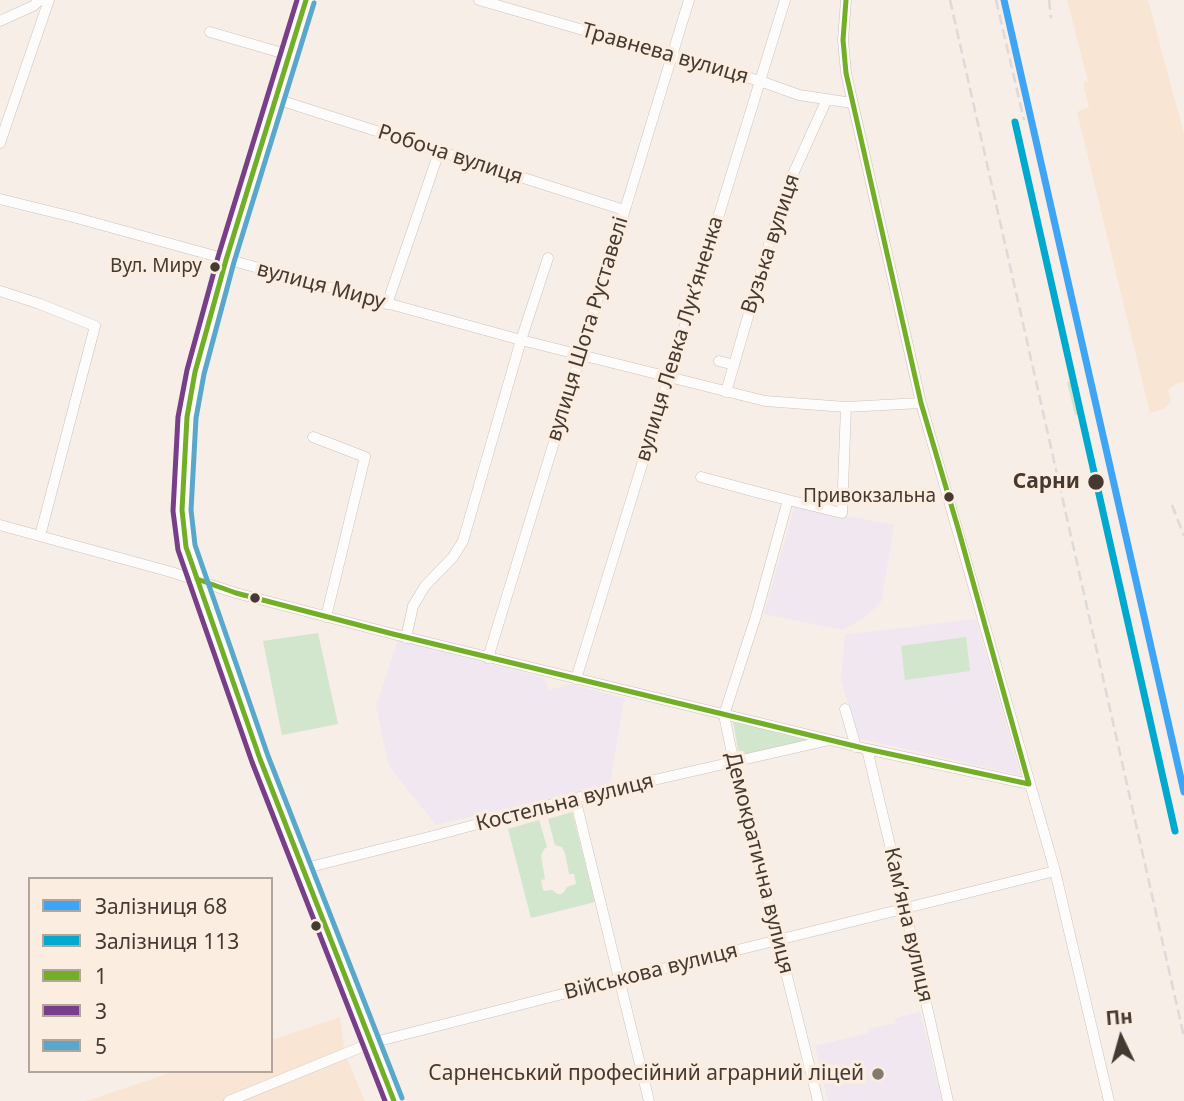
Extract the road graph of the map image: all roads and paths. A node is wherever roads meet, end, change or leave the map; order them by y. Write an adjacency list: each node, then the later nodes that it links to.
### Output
1 (49, 0): 8 (street)
2 (306, 0): 11 (main road)
3 (479, 0): 12 (street, Травнева вулиця)
4 (689, 0): 12 (street, вулиця Шота Руставелі)
5 (786, 0): 13 (street, вулиця Левка Лукʼяненка)
6 (846, 0): 16 (street)
7 (37, 3): 8 (street); 9 (street)
8 (44, 16): 17 (street)
9 (0, 21)
10 (210, 32): 11 (street)
11 (289, 55): 14 (main road)
12 (672, 57): 13 (street, Травнева вулиця); 20 (street, вулиця Шота Руставелі)
13 (760, 81): 15 (street, Травнева вулиця); 29 (street, вулиця Левка Лукʼяненка)
14 (276, 99): 18 (street, Робоча вулиця); 22 (main road)
15 (827, 99): 16 (street, Травнева вулиця); 28 (street, Вузька вулиця)
16 (852, 103): 31 (street)
17 (0, 143)
18 (439, 152): 20 (street, Робоча вулиця); 24 (street)
19 (0, 198): 22 (street, вулиця Миру)
20 (624, 210): 26 (street, вулиця Шота Руставелі)
21 (548, 258): 25 (street)
22 (226, 260): 24 (street, вулиця Миру); 37 (main road)
23 (0, 291): 36 (street)
24 (387, 304): 25 (street, вулиця Миру)
25 (521, 340): 26 (street, вулиця Миру); 39 (street)
26 (580, 355): 29 (street, вулиця Миру); 40 (street, вулиця Шота Руставелі)
27 (719, 361): 28 (street)
28 (734, 365): 30 (street, Вузька вулиця)
29 (668, 378): 30 (street, вулиця Миру); 41 (street, вулиця Левка Лукʼяненка)
30 (726, 393): 32 (street, вулиця Миру)
31 (921, 403): 32 (street, вулиця Миру); 47 (street)
32 (846, 407): 34 (street)
33 (313, 438): 38 (street)
34 (788, 500): 34 (street); 43 (street, Демократична вулиця)
35 (0, 525): 36 (street)
36 (40, 536): 37 (street)
37 (197, 579): 38 (street); 49 (main road)
38 (326, 617): 39 (street)
39 (406, 638): 40 (street)
40 (488, 658): 41 (street)
41 (576, 679): 43 (street)
42 (845, 709): 45 (street, Камʼяна вулиця)
43 (724, 715): 44 (street); 46 (street, Демократична вулиця)
44 (829, 740): 45 (street); 46 (street, Костельна вулиця)
45 (861, 748): 47 (street); 51 (street, Камʼяна вулиця)
46 (734, 763): 48 (street, Костельна вулиця); 52 (street, Демократична вулиця)
47 (1029, 784): 50 (street)
48 (575, 797): 49 (street, Костельна вулиця); 53 (street)
49 (302, 869): 54 (main road)
50 (1055, 871): 51 (street, Військова вулиця); 60 (street)
51 (905, 908): 52 (street, Військова вулиця); 59 (street, Камʼяна вулиця)
52 (779, 940): 53 (street, Військова вулиця); 58 (street, Демократична вулиця)
53 (621, 979): 54 (street, Військова вулиця); 57 (street)
54 (371, 1044): 55 (street, Військова вулиця); 56 (main road)
55 (229, 1101)
56 (394, 1101)
57 (649, 1101)
58 (818, 1101)
59 (948, 1101)
60 (1109, 1101)

